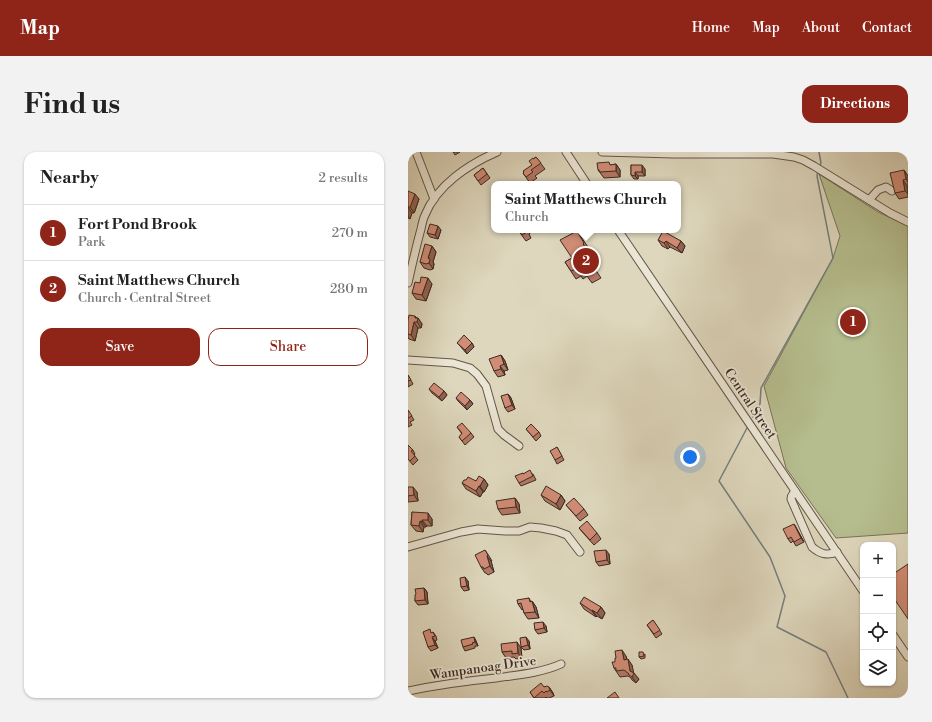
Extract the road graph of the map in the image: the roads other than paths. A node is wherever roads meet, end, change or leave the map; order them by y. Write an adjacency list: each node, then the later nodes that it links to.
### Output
1 (416, 152): 7 (street)
2 (497, 152): 7 (street)
3 (566, 152): 5 (street)
4 (602, 152): 8 (street)
5 (585, 181)
6 (892, 191): 8 (street)
7 (434, 199): 11 (street)
8 (869, 200): 9 (street)
9 (908, 222)
10 (620, 233): 14 (street, Central Street)
11 (408, 283)
12 (408, 360): 13 (street)
13 (520, 446)
14 (795, 491): 17 (street, Central Street); 17 (street)
15 (408, 547): 16 (street)
16 (580, 552)
17 (837, 552): 18 (street, Central Street)
18 (860, 586)
19 (896, 639): 20 (street)
20 (908, 657)
21 (561, 664): 22 (street, Wampanoag Drive)
22 (408, 691)
23 (408, 695): 24 (street)
24 (409, 698)

